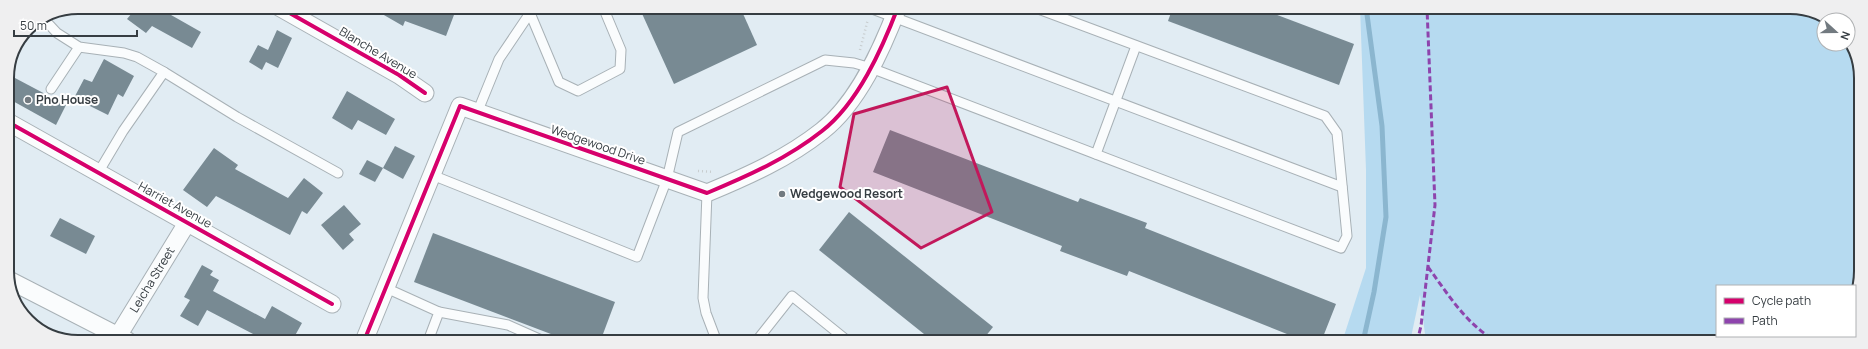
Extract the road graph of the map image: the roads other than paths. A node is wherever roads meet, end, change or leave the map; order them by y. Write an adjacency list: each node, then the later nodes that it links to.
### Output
1 (291, 14): 14 (street, Blanche Avenue)
2 (529, 14): 16 (lane)
3 (533, 14): 4 (lane)
4 (606, 14)
5 (896, 14): 11 (street)
6 (899, 14): 15 (lane)
7 (1051, 14): 9 (lane)
8 (47, 23): 10 (lane)
9 (1136, 46): 15 (lane); 23 (lane)
10 (79, 47): 12 (lane); 13 (lane)
11 (871, 68): 18 (lane); 22 (lane); 24 (street)
12 (164, 72): 19 (lane); 20 (lane)
13 (51, 89)
14 (425, 93)
15 (1115, 100): 18 (lane); 23 (lane)
16 (478, 113): 21 (street, Wedgewood Drive); 22 (street, Wedgewood Drive)
17 (14, 125): 19 (street, Harriet Avenue)
18 (1096, 154): 23 (lane)
19 (98, 173): 25 (street, Harriet Avenue)
20 (338, 173)
21 (432, 175): 22 (lane); 27 (street, Wedgewood Drive)
22 (667, 179): 24 (street, Wedgewood Drive)
23 (1342, 187)
24 (707, 193): 35 (lane)
25 (187, 223): 28 (street, Harriet Avenue); 31 (street, Leicha Street)
26 (15, 283): 30 (street)
27 (386, 288): 29 (lane); 32 (street, Wedgewood Drive)
28 (332, 304)
29 (439, 312): 33 (lane); 34 (lane)
30 (115, 335)
31 (125, 335)
32 (366, 335)
33 (431, 335)
34 (529, 335)
35 (714, 335)
36 (763, 335): 37 (lane)
37 (840, 335)

